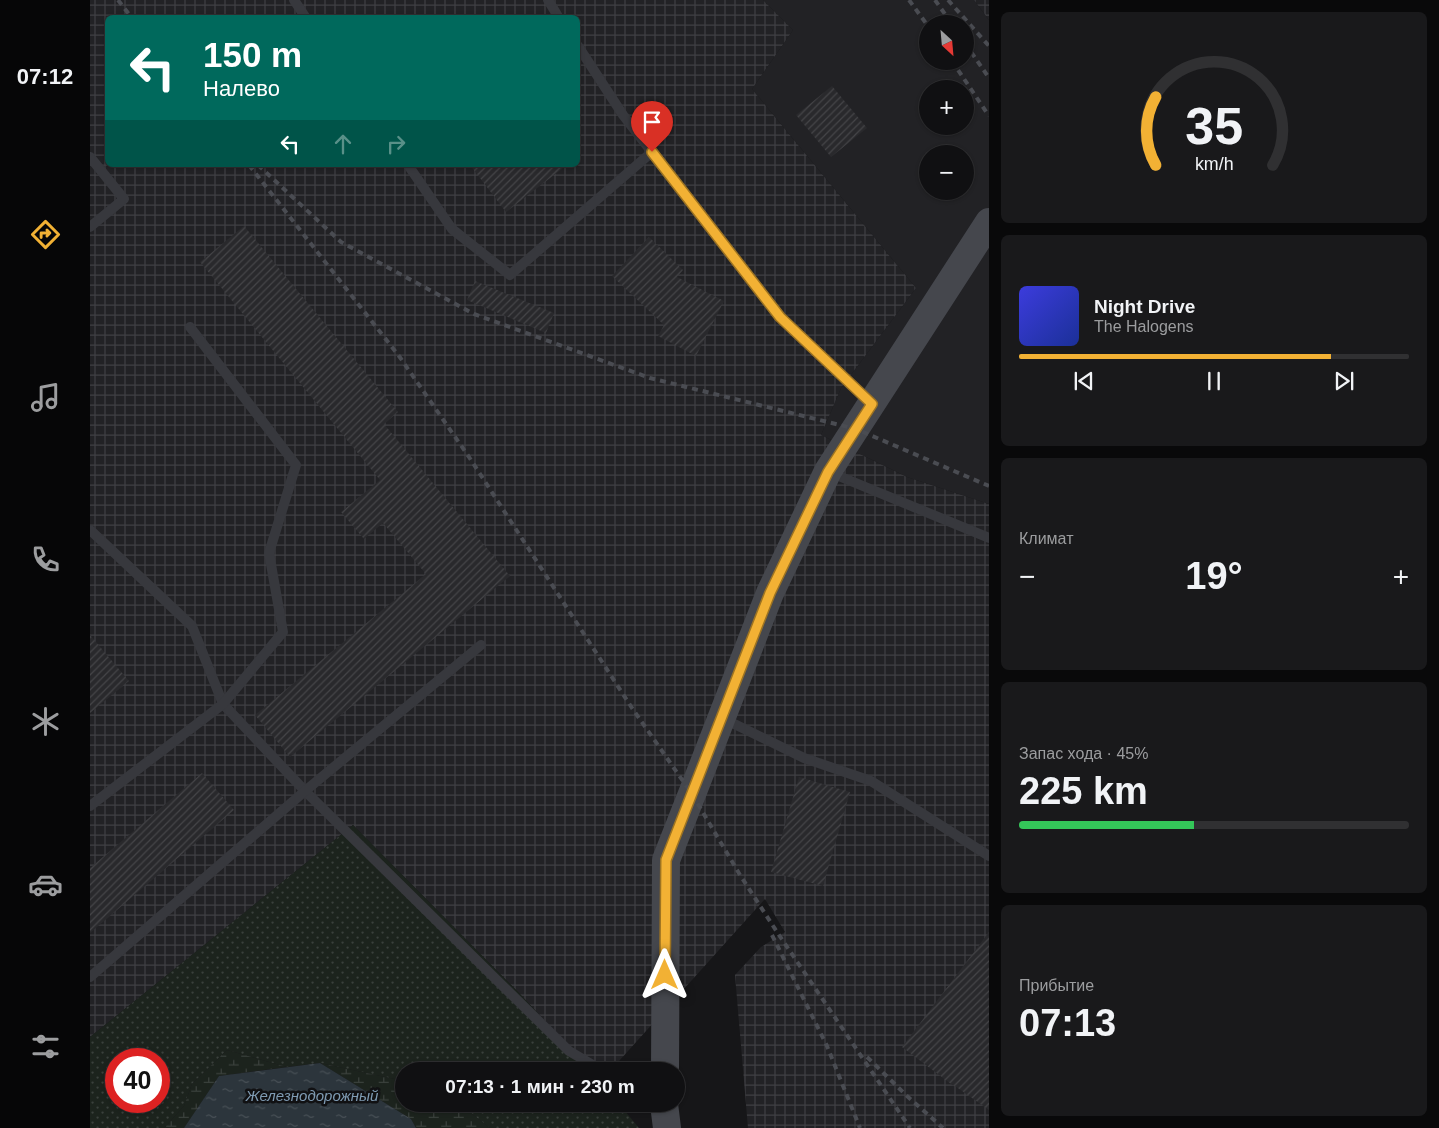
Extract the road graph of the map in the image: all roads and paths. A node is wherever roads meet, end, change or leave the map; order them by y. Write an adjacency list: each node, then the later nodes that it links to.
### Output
1 (294, 0): 3 (lane)
2 (548, 0): 4 (lane)
3 (304, 15)
4 (557, 15)
5 (580, 49): 6 (lane)
6 (652, 152): 8 (lane); 12 (lane)
7 (90, 157): 10 (lane)
8 (409, 167)
9 (989, 222): 12 (street)
10 (90, 227)
11 (190, 327): 17 (lane)
12 (872, 404): 13 (street)
13 (828, 472): 15 (lane); 18 (street)
14 (90, 530): 17 (lane)
15 (989, 538)
16 (481, 645): 19 (lane)
17 (223, 704): 19 (lane); 20 (lane)
18 (721, 717): 21 (lane); 24 (street)
19 (305, 792): 22 (lane); 23 (lane)
20 (90, 806)
21 (989, 856)
22 (90, 977)
23 (588, 1062)
24 (665, 1062)

